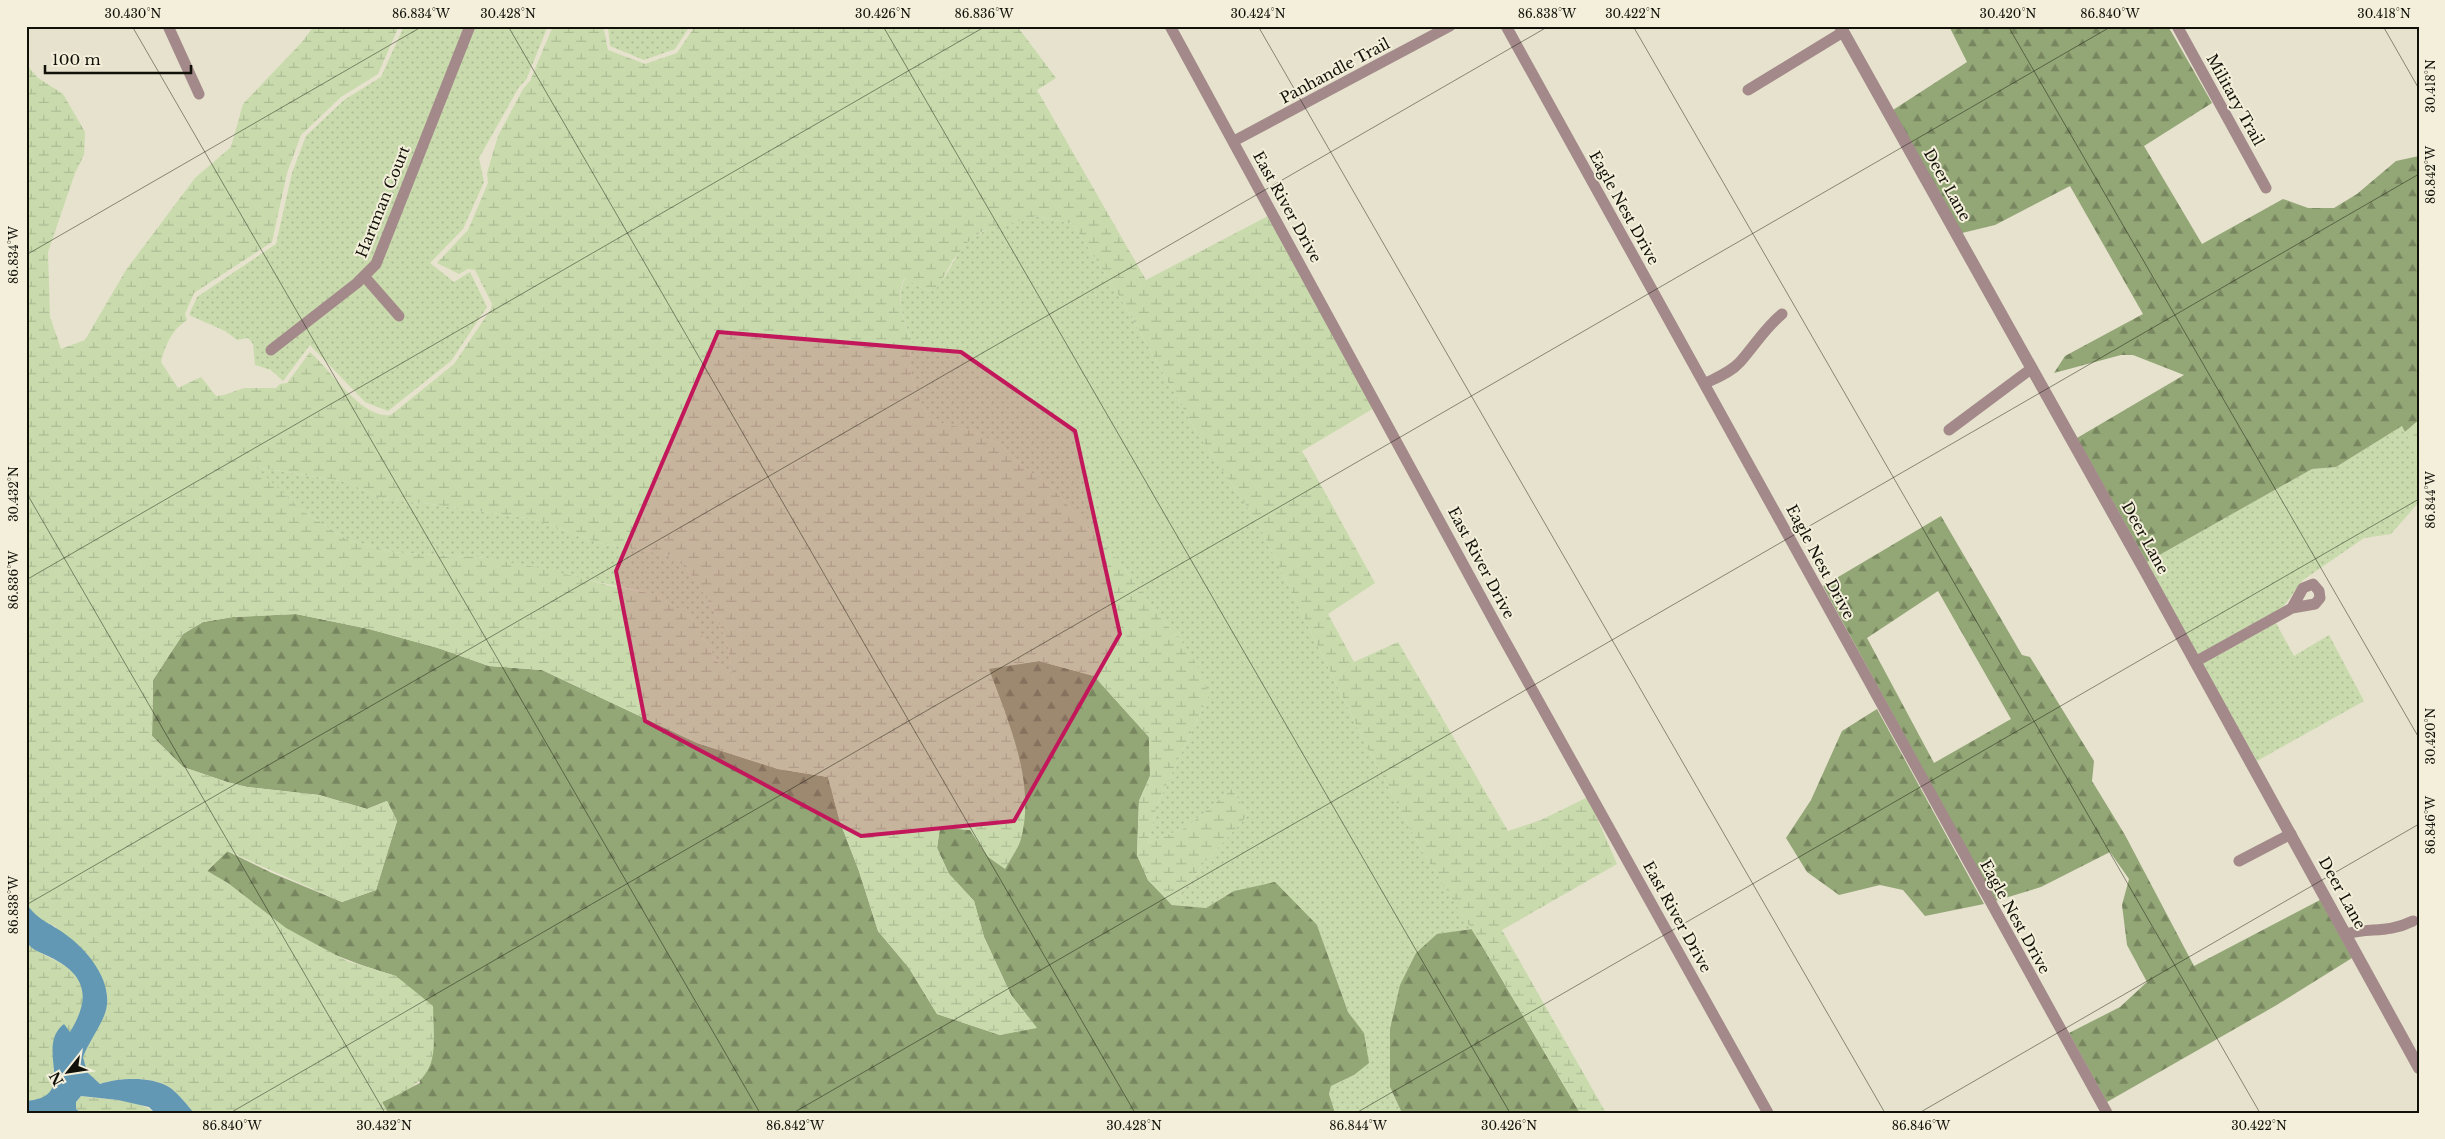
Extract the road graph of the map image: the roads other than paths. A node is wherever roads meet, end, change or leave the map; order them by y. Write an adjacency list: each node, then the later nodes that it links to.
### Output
1 (168, 26): 9 (street)
2 (470, 26): 12 (street, Hartman Court)
3 (1170, 26): 10 (street, East River Drive)
4 (1450, 26): 10 (street, Panhandle Trail)
5 (1506, 26): 17 (street, Eagle Nest Drive)
6 (2177, 26): 11 (street, Military Trail)
7 (1842, 29): 8 (street); 16 (street, Deer Lane)
8 (1748, 90)
9 (199, 94)
10 (1234, 141): 26 (street, East River Drive)
11 (2266, 188)
12 (364, 276): 14 (street); 15 (street, Hartman Court)
13 (1782, 314): 17 (street)
14 (398, 316)
15 (271, 350)
16 (2031, 369): 18 (street); 20 (street, Deer Lane)
17 (1706, 383): 27 (street, Eagle Nest Drive)
18 (1949, 430)
19 (2292, 608): 20 (street)
20 (2195, 662): 21 (street, Deer Lane)
21 (2291, 834): 22 (street); 24 (street, Deer Lane)
22 (2239, 861)
23 (2413, 921): 24 (street)
24 (2346, 934): 25 (street, Deer Lane)
25 (2419, 1068)
26 (1768, 1113)
27 (2107, 1113)

